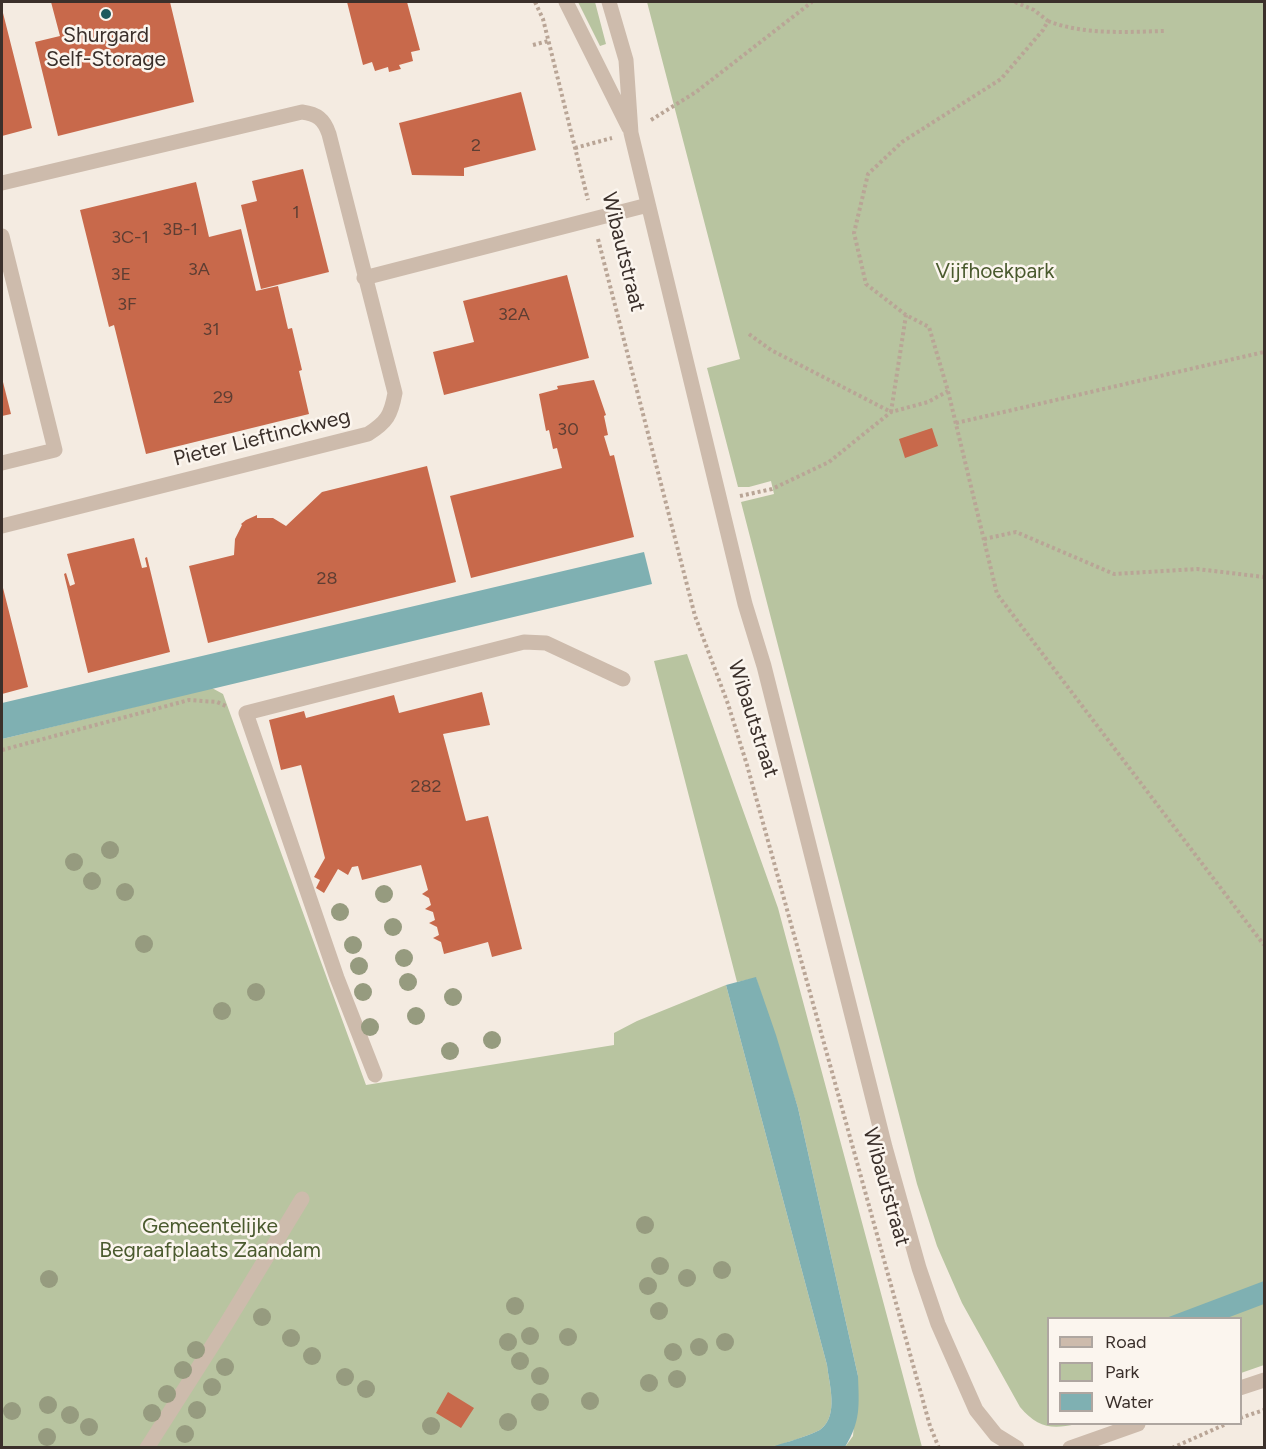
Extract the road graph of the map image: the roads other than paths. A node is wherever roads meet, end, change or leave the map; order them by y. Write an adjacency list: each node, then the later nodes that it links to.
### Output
1 (566, 2): 3 (street, Wibautstraat)
2 (609, 2): 3 (street, Wibautstraat)
3 (632, 133): 5 (street, Wibautstraat)
4 (2, 183): 7 (street, Pieter Lieftinckweg)
5 (648, 205): 7 (street); 16 (street, Wibautstraat)
6 (2, 236): 8 (street)
7 (364, 278): 9 (street, Pieter Lieftinckweg)
8 (2, 463)
9 (2, 526)
10 (623, 679): 11 (street)
11 (375, 1075)
12 (302, 1199): 17 (street)
13 (1264, 1380): 14 (street)
14 (1242, 1387)
15 (1135, 1425): 18 (street)
16 (1017, 1447)
17 (147, 1448)
18 (1070, 1448)

